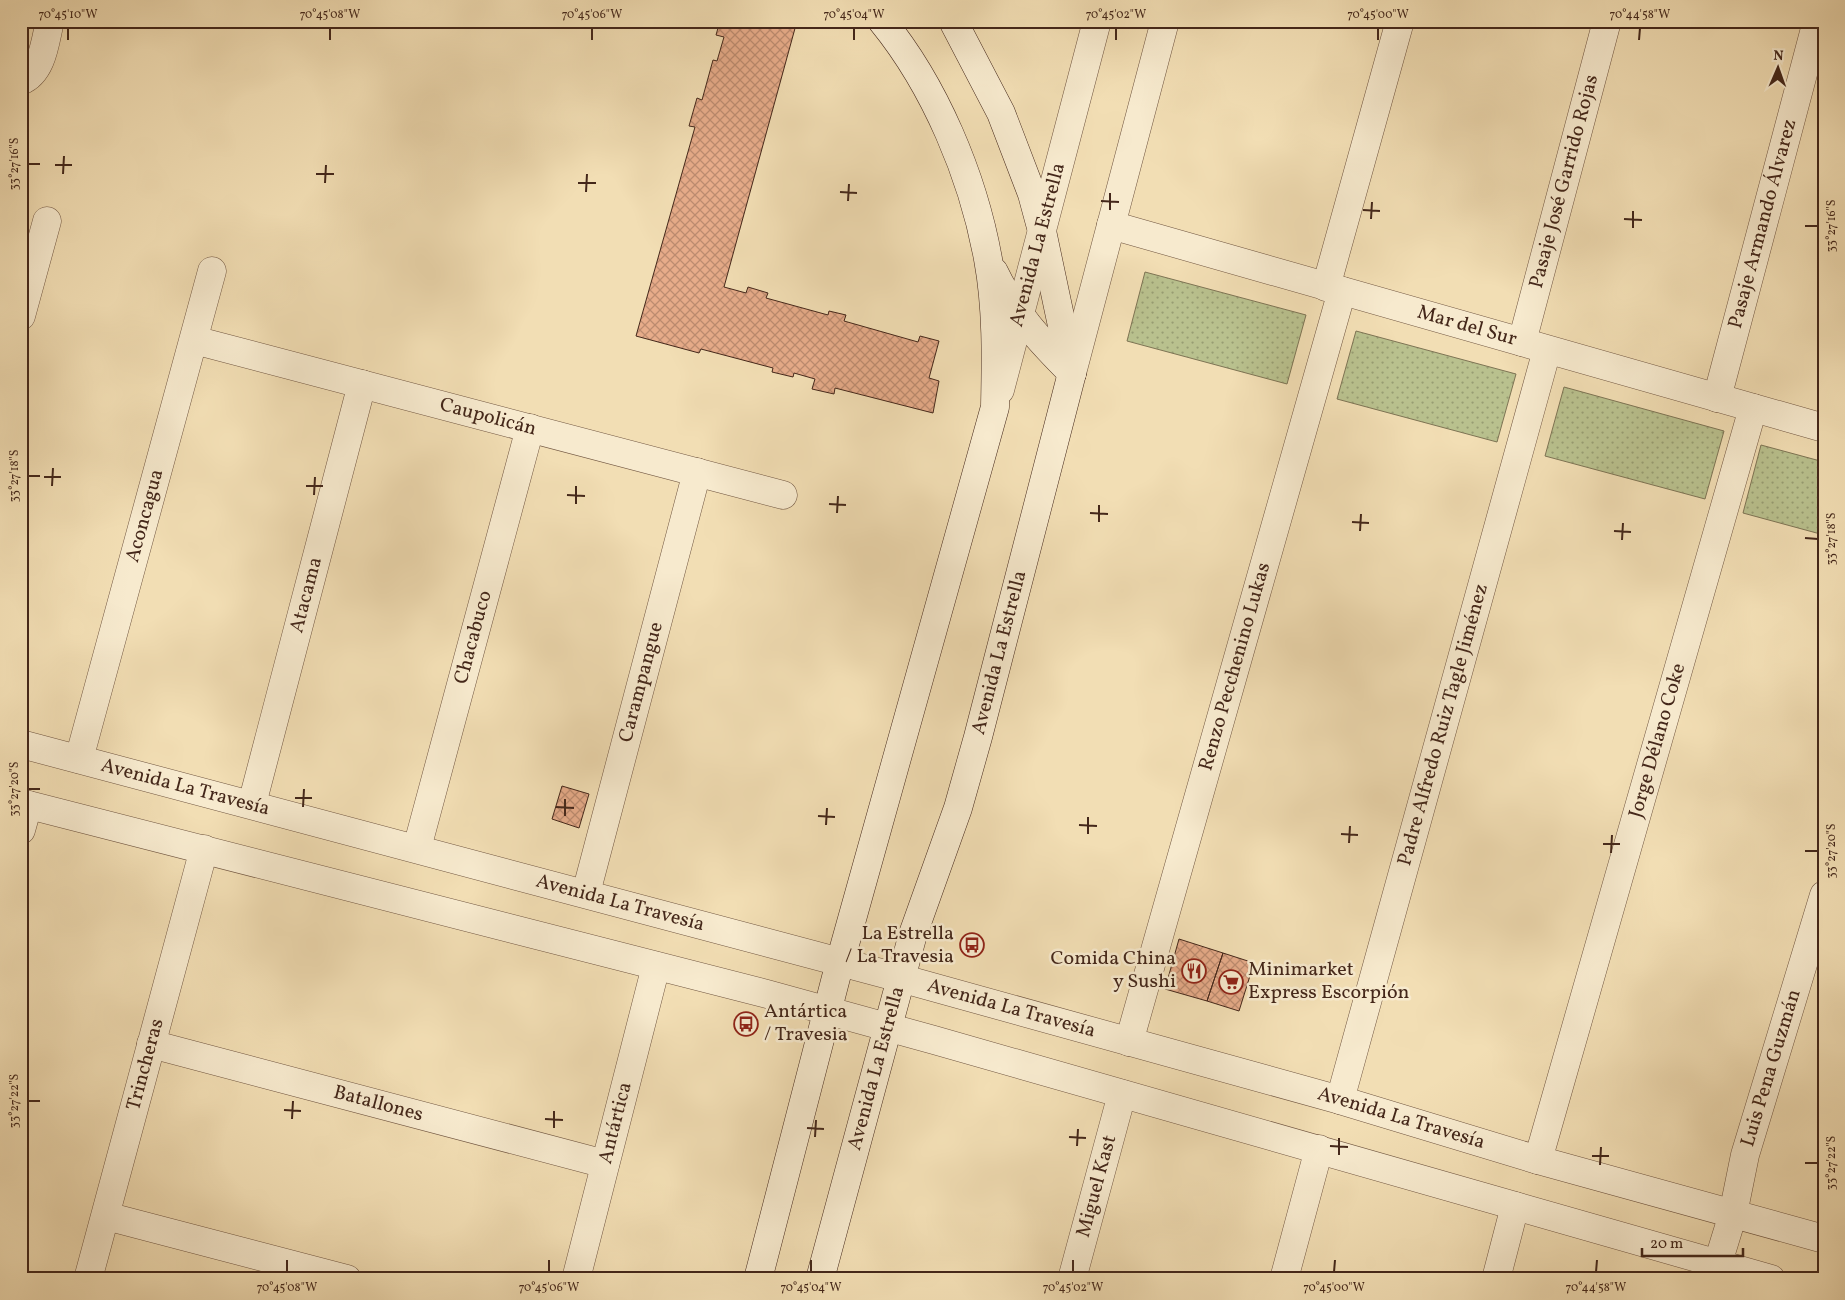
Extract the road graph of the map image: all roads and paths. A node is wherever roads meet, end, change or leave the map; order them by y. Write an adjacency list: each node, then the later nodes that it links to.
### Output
1 (50, 21): 9 (street)
2 (882, 21): 13 (street)
3 (953, 21): 12 (street)
4 (1097, 21): 12 (street, Avenida La Estrella)
5 (1165, 21): 11 (street, Avenida La Estrella)
6 (1400, 21): 15 (street, Renzo Pecchenino Lukas)
7 (1607, 21): 19 (street, Pasaje José Garrido Rojas)
8 (1817, 21): 23 (street, Pasaje Armando Álvarez)
9 (21, 81)
10 (47, 221): 16 (street)
11 (1111, 225): 15 (street, Mar del Sur); 21 (street, Avenida La Estrella)
12 (1042, 231): 17 (street, Avenida La Estrella); 21 (street)
13 (988, 259): 17 (street); 24 (street)
14 (212, 271): 18 (street, Aconcagua)
15 (1334, 289): 19 (street, Mar del Sur); 43 (street, Renzo Pecchenino Lukas)
16 (23, 305)
17 (1020, 316): 21 (street); 24 (street, Avenida La Estrella)
18 (194, 340): 22 (street, Caupolicán); 31 (street, Aconcagua)
19 (1522, 342): 20 (street, Mar del Sur)
20 (1547, 350): 23 (street, Mar del Sur); 46 (street, Padre Alfredo Ruiz Tagle Jiménez)
21 (1072, 373): 40 (street, Avenida La Estrella)
22 (362, 384): 26 (street, Caupolicán); 32 (street, Atacama)
23 (1717, 398): 25 (street, Mar del Sur)
24 (995, 407): 38 (street, Avenida La Estrella)
25 (1753, 408): 27 (street, Mar del Sur); 48 (street, Jorge Délano Coke)
26 (530, 428): 28 (street, Caupolicán); 34 (street, Chacabuco)
27 (1824, 428)
28 (697, 472): 29 (street, Caupolicán); 36 (street, Carampangue)
29 (783, 495)
30 (21, 744): 31 (street, Avenida La Travesía)
31 (79, 759): 32 (street, Avenida La Travesía)
32 (252, 804): 34 (street, Avenida La Travesía)
33 (24, 812): 35 (street)
34 (417, 848): 36 (street, Avenida La Travesía)
35 (204, 850): 39 (street); 44 (street, Trincheras)
36 (586, 893): 38 (street, Avenida La Travesía)
37 (1824, 895): 51 (street, Luis Pena Guzmán)
38 (840, 962): 40 (street, Avenida La Travesía); 41 (street, Avenida La Estrella)
39 (656, 966): 41 (street); 49 (street, Antártica)
40 (900, 978): 42 (street, Avenida La Estrella); 43 (street, Avenida La Travesía)
41 (828, 1011): 42 (street); 58 (street, Avenida La Estrella)
42 (887, 1027): 45 (street); 59 (street, Avenida La Estrella)
43 (1129, 1042): 46 (street, Avenida La Travesía)
44 (151, 1044): 49 (street, Batallones); 52 (street, Trincheras)
45 (1122, 1094): 47 (street); 60 (street, Miguel Kast)
46 (1340, 1100): 48 (street, Avenida La Travesía)
47 (1319, 1149): 50 (street); 61 (street)
48 (1538, 1160): 51 (street, Avenida La Travesía)
49 (605, 1164): 57 (street, Antártica)
50 (1516, 1206): 54 (street); 62 (street)
51 (1732, 1214): 53 (street, Avenida La Travesía); 54 (street, Luis Pena Guzmán)
52 (106, 1216): 55 (street, Trincheras); 56 (street)
53 (1824, 1239)
54 (1716, 1271): 63 (street)
55 (88, 1279)
56 (348, 1279)
57 (576, 1279)
58 (758, 1279)
59 (820, 1279)
60 (1072, 1279)
61 (1284, 1279)
62 (1496, 1279)
63 (1771, 1279)

